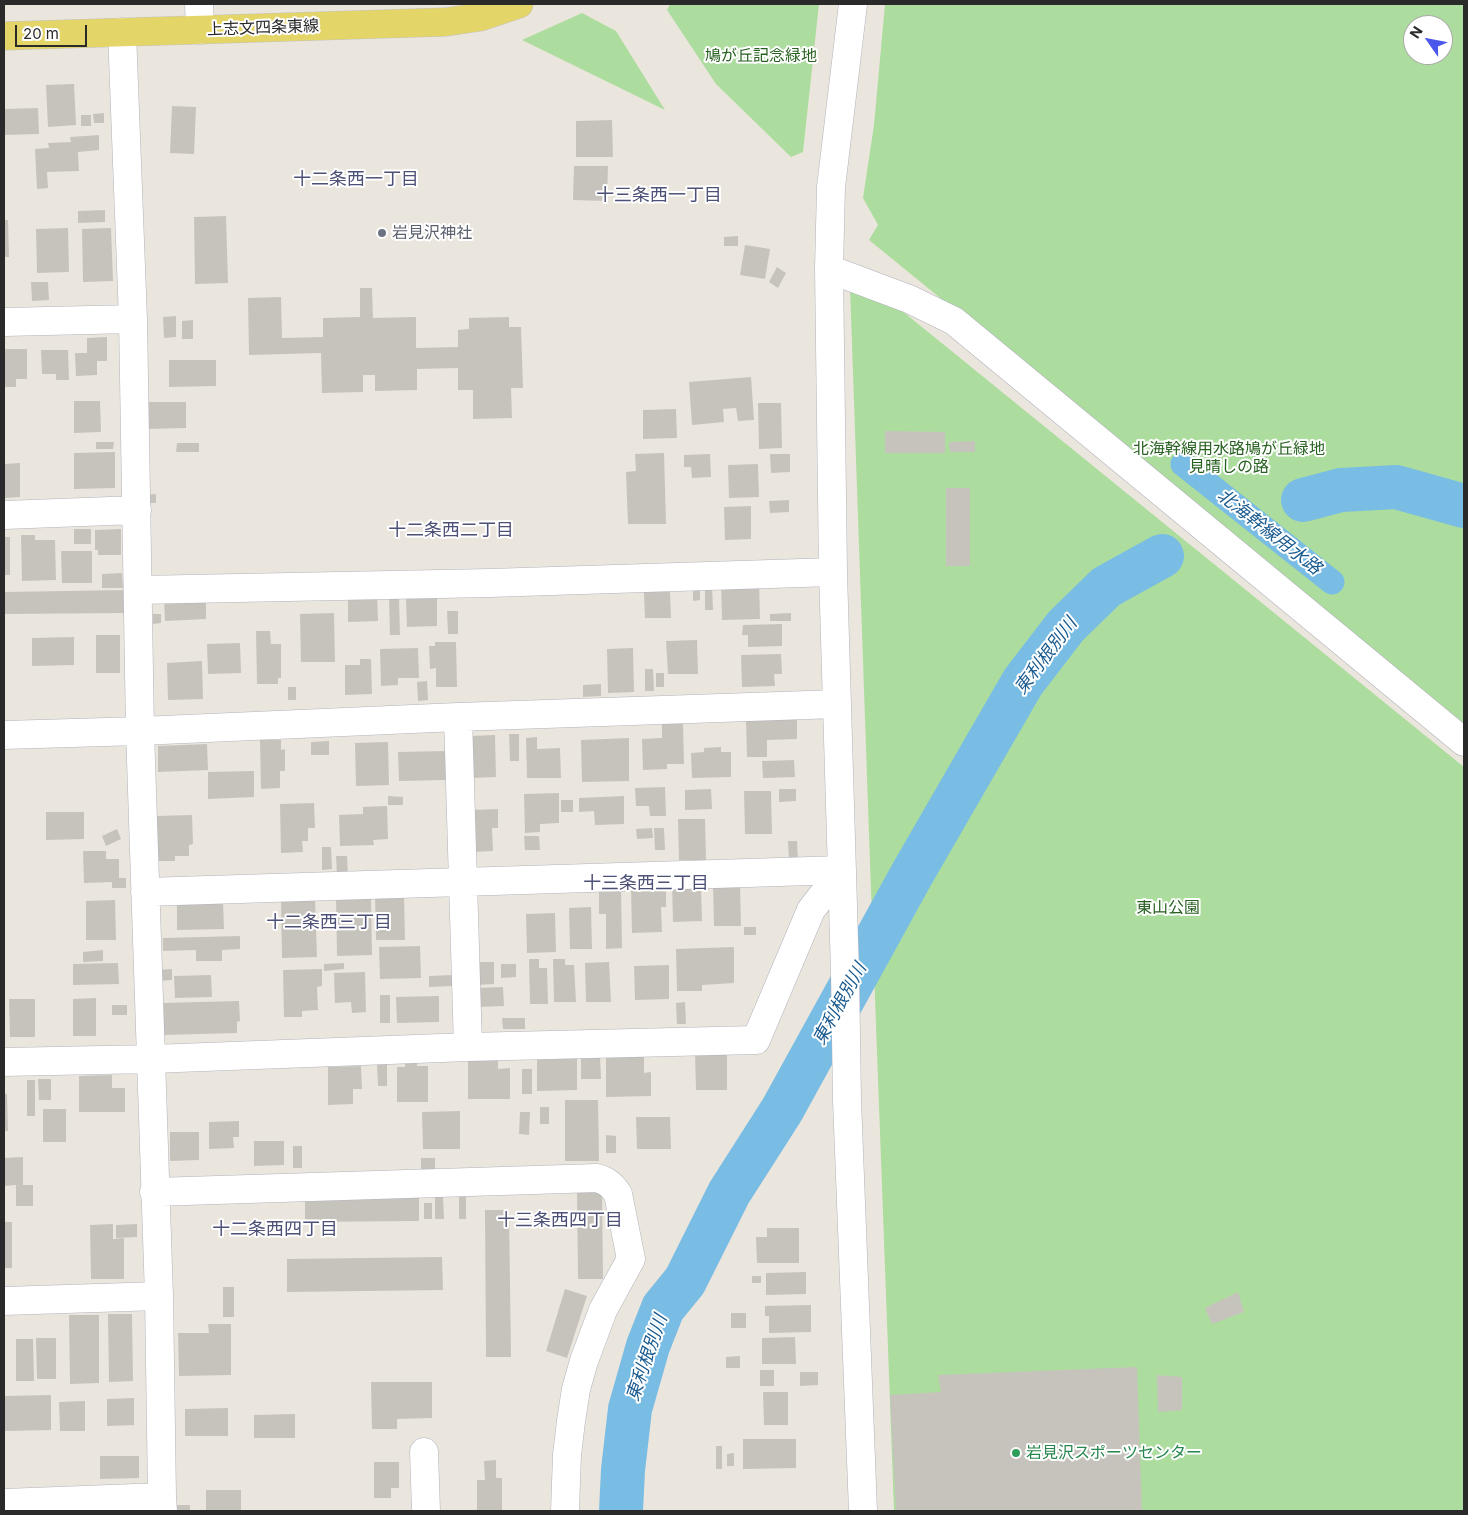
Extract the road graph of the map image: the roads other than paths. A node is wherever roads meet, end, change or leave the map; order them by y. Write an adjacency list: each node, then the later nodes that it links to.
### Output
1 (519, 4): 3 (main road, 上志文四条東線)
2 (853, 4): 6 (street)
3 (200, 17): 4 (main road, 上志文四条東線)
4 (122, 32): 5 (main road, 上志文四条東線); 7 (street)
5 (4, 36)
6 (829, 269): 11 (street); 17 (street)
7 (133, 319): 8 (street); 9 (street)
8 (4, 322)
9 (137, 510): 10 (street); 12 (street)
10 (4, 515)
11 (832, 572): 12 (street); 13 (street)
12 (138, 590): 15 (street)
13 (837, 704): 14 (street); 18 (street)
14 (458, 717): 15 (street); 19 (street)
15 (140, 730): 16 (street); 20 (street)
16 (4, 735)
17 (1464, 742)
18 (842, 870): 19 (street); 21 (street); 32 (street)
19 (462, 882): 20 (street); 21 (street)
20 (145, 892): 22 (street)
21 (468, 1047): 22 (street)
22 (152, 1059): 23 (street); 24 (street)
23 (4, 1062)
24 (154, 1192): 25 (street); 31 (street)
25 (159, 1296): 26 (street); 29 (street)
26 (4, 1300)
27 (424, 1452): 30 (street)
28 (4, 1502): 29 (street)
29 (162, 1504)
30 (426, 1511)
31 (564, 1511)
32 (863, 1511)

